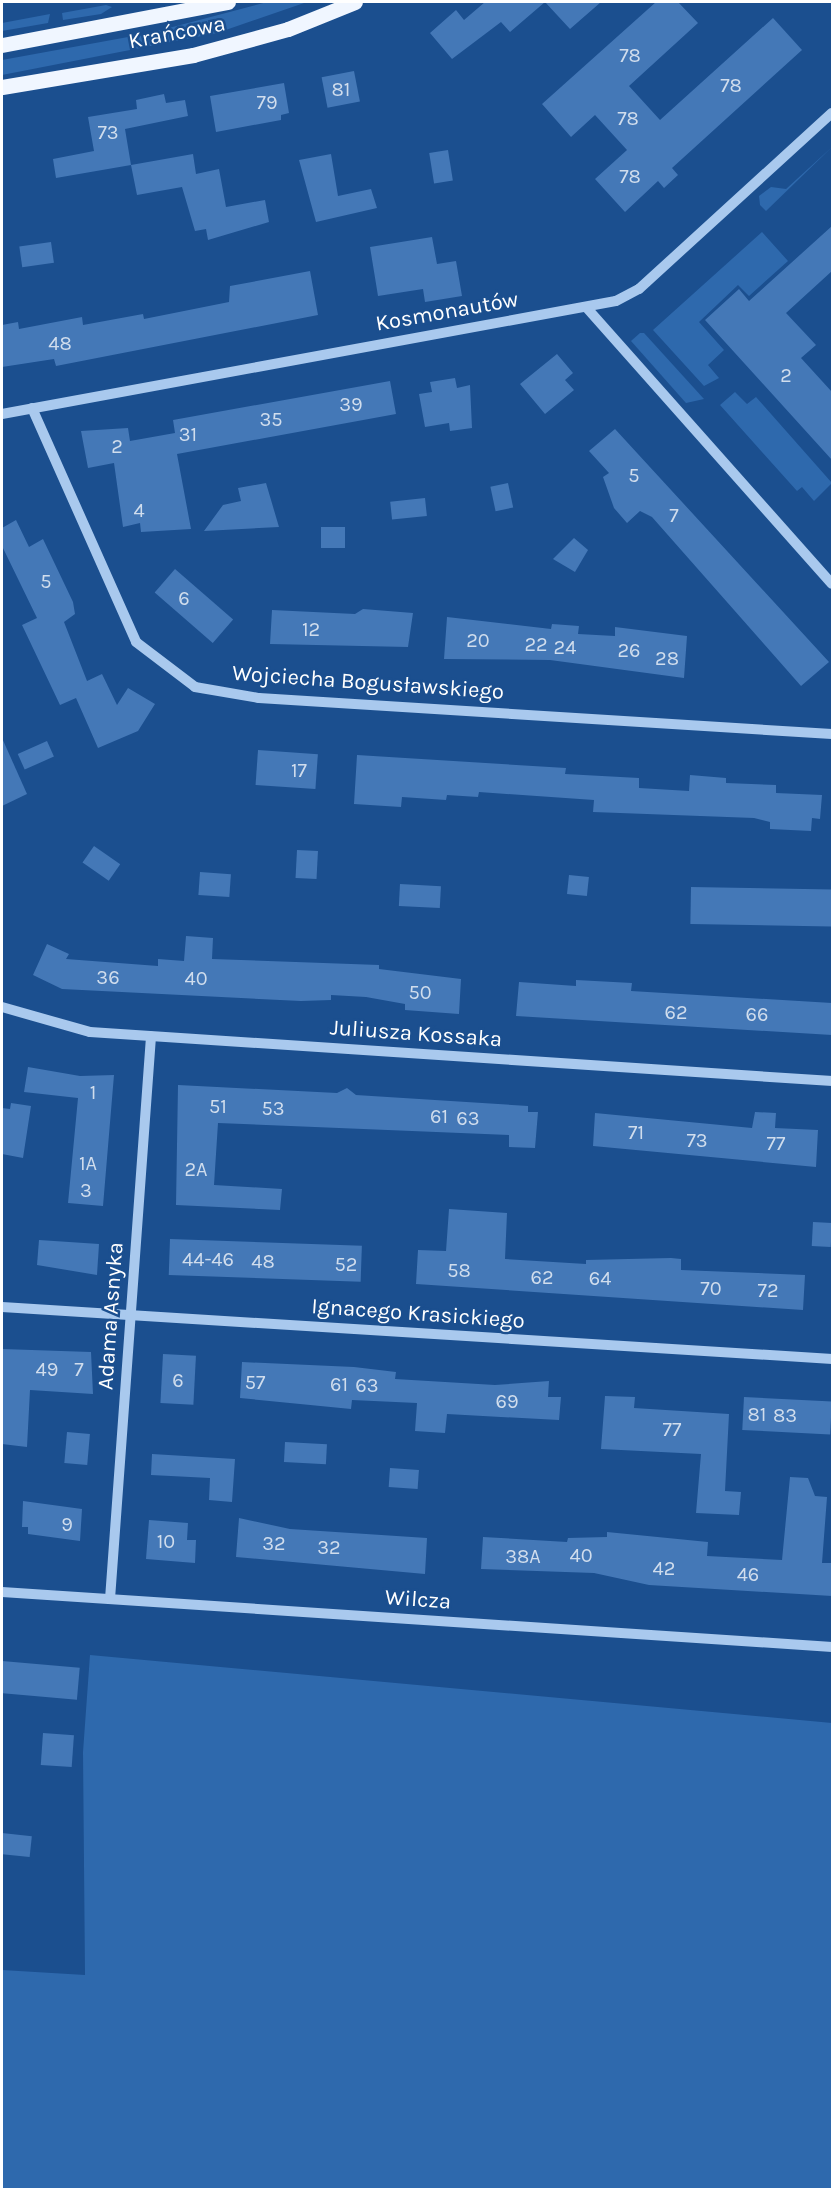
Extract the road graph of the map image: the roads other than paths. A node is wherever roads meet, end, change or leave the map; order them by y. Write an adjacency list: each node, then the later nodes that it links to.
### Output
1 (228, 2): 3 (main road, Krańcowa)
2 (355, 2): 4 (main road, Krańcowa)
3 (2, 45)
4 (2, 87)
5 (832, 113): 6 (street, Kosmonautów)
6 (586, 307): 7 (street, Kosmonautów); 9 (street)
7 (32, 408): 8 (street, Kosmonautów); 10 (street, Wojciecha Bogusławskiego)
8 (2, 414)
9 (832, 584)
10 (832, 734)
11 (2, 1006): 12 (street, Juliusza Kossaka)
12 (151, 1036): 13 (street, Juliusza Kossaka); 15 (street, Adama Asnyka)
13 (832, 1081)
14 (2, 1307): 15 (street, Ignacego Krasickiego)
15 (130, 1315): 16 (street, Ignacego Krasickiego); 18 (street, Adama Asnyka)
16 (832, 1359)
17 (2, 1592): 18 (street, Wilcza)
18 (110, 1599): 19 (street, Wilcza)
19 (832, 1647)

